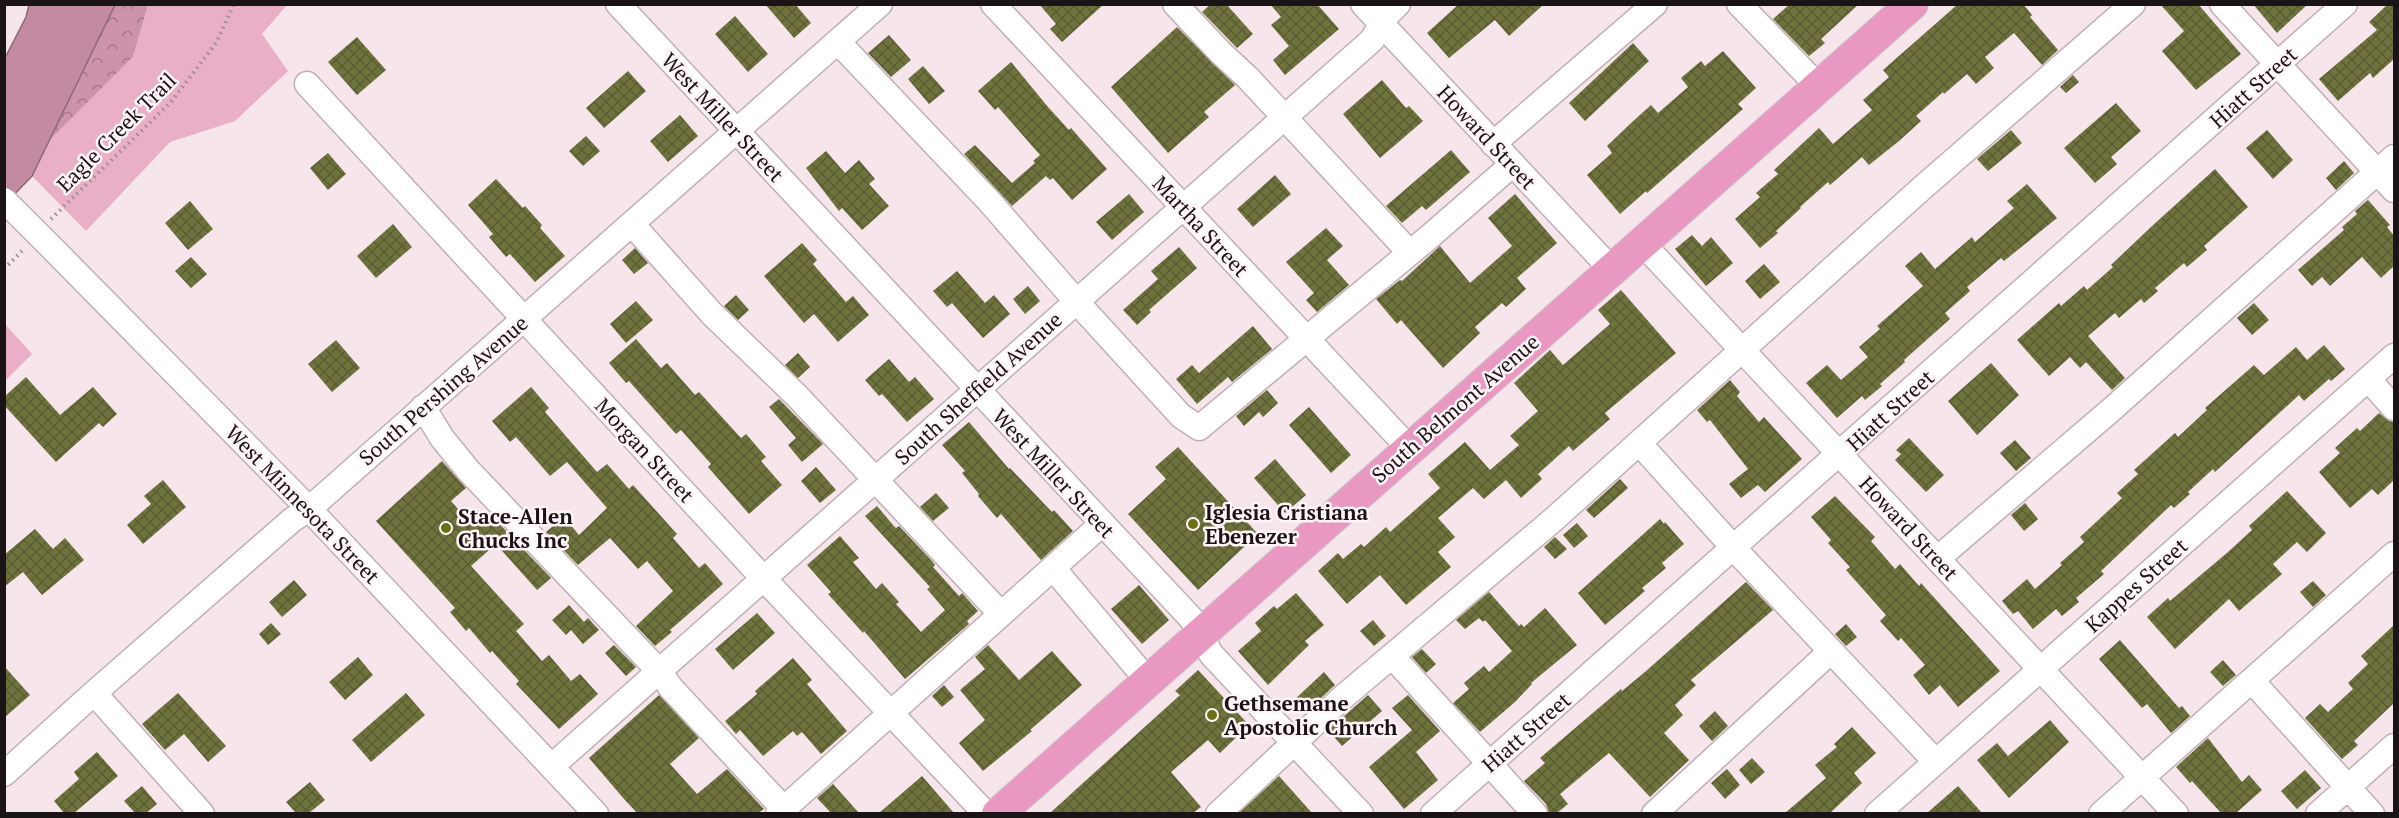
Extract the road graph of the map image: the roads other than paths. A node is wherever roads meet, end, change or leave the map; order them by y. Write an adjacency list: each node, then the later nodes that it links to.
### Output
1 (618, 4): 19 (street, West Miller Street)
2 (880, 4): 14 (street, South Pershing Avenue)
3 (993, 4): 25 (street, Martha Street)
4 (1175, 4): 18 (street)
5 (1363, 4): 13 (street, Howard Street)
6 (1398, 4): 13 (street, South Sheffield Avenue)
7 (1655, 4): 20 (street)
8 (1739, 4): 17 (street)
9 (1912, 4): 17 (main road, South Belmont Avenue)
10 (2133, 4): 33 (street)
11 (2222, 4): 15 (street)
12 (2345, 4): 15 (street, Hiatt Street)
13 (1382, 24): 18 (street, South Sheffield Avenue); 20 (street, Howard Street)
14 (838, 42): 19 (street, South Pershing Avenue); 30 (street)
15 (2278, 65): 22 (street); 41 (street, Hiatt Street)
16 (307, 84): 31 (street, Morgan Street)
17 (1819, 87): 27 (main road, South Belmont Avenue)
18 (1283, 118): 25 (street, South Sheffield Avenue); 28 (street)
19 (737, 132): 26 (street, South Pershing Avenue); 36 (street, West Miller Street)
20 (1493, 144): 21 (street, Howard Street)
21 (1512, 164): 28 (street); 29 (street, Howard Street)
22 (2386, 164): 23 (street); 47 (street)
23 (2394, 190)
24 (4, 200): 43 (street, West Minnesota Street, bridge)
25 (1182, 207): 30 (street, South Sheffield Avenue); 32 (street, Martha Street)
26 (632, 224): 31 (street, South Pershing Avenue); 42 (street)
27 (1642, 243): 29 (main road, South Belmont Avenue); 33 (street, Howard Street)
28 (1409, 252): 32 (street)
29 (1612, 270): 40 (main road, South Belmont Avenue)
30 (1076, 301): 32 (street); 36 (street, South Sheffield Avenue)
31 (523, 319): 37 (street, South Pershing Avenue); 49 (street, Morgan Street)
32 (1307, 338): 40 (street, Martha Street)
33 (1742, 350): 39 (street); 41 (street, Howard Street)
34 (2394, 356): 35 (street, Kappes Street)
35 (2368, 379): 38 (street); 54 (street, Kappes Street)
36 (976, 390): 42 (street, South Sheffield Avenue); 44 (street, West Miller Street)
37 (423, 407): 43 (street, South Pershing Avenue); 55 (street)
38 (2394, 408)
39 (1639, 442): 45 (street); 53 (street)
40 (1409, 448): 51 (main road, South Belmont Avenue)
41 (1840, 454): 45 (street, Hiatt Street); 47 (street, Howard Street)
42 (874, 480): 49 (street, South Sheffield Avenue); 50 (street)
43 (309, 509): 58 (street, South Pershing Avenue); 64 (street, West Minnesota Street)
44 (1102, 524): 48 (street); 51 (street, West Miller Street)
45 (1734, 548): 52 (street); 63 (street, Hiatt Street)
46 (2394, 554): 57 (street)
47 (1937, 559): 54 (street, Howard Street)
48 (1053, 568): 50 (street); 56 (street)
49 (764, 579): 55 (street, South Sheffield Avenue); 59 (street, Morgan Street)
50 (1001, 614): 59 (street)
51 (1200, 634): 56 (main road, South Belmont Avenue); 60 (street, West Miller Street)
52 (1831, 651): 62 (street); 77 (street)
53 (1392, 656): 60 (street); 63 (street)
54 (2041, 669): 62 (street, Kappes Street); 66 (street, Howard Street)
55 (659, 671): 64 (street, South Sheffield Avenue); 68 (street)
56 (1148, 681): 72 (main road, South Belmont Avenue)
57 (2252, 681): 66 (street); 67 (street)
58 (94, 693): 65 (street, South Pershing Avenue); 69 (street)
59 (891, 712): 68 (street); 71 (street, Morgan Street)
60 (1295, 743): 73 (street); 74 (street, West Miller Street)
61 (2394, 746): 67 (street)
62 (1936, 762): 78 (street, Kappes Street)
63 (1490, 764): 75 (street, Hiatt Street); 76 (street)
64 (552, 766): 70 (street, West Minnesota Street)
65 (4, 774)
66 (2142, 777): 79 (street); 80 (street, Howard Street)
67 (2347, 788): 81 (street); 82 (street)
68 (780, 811)
69 (202, 813)
70 (596, 813)
71 (986, 813)
72 (998, 813)
73 (1218, 813)
74 (1361, 813)
75 (1433, 813)
76 (1535, 813)
77 (1654, 813)
78 (1877, 813)
79 (2101, 813)
80 (2176, 813)
81 (2318, 813)
82 (2372, 813)

